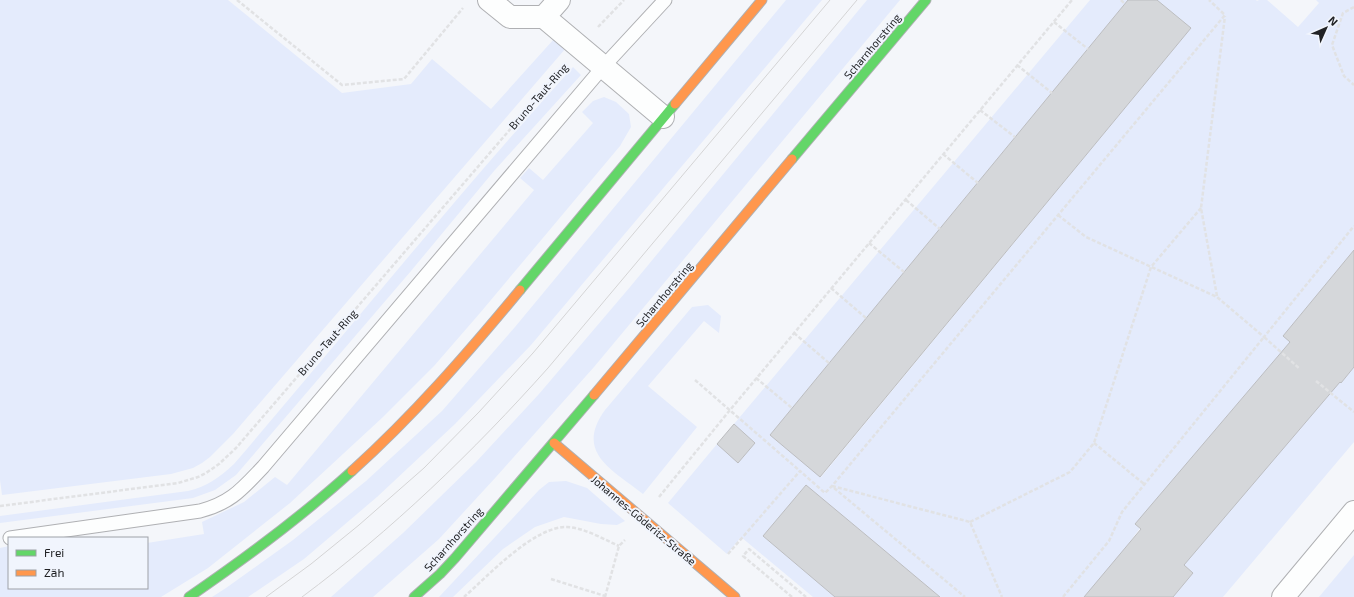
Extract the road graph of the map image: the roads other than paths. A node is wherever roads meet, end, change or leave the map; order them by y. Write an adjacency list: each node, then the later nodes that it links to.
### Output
1 (489, 0): 6 (street)
2 (559, 0): 6 (street)
3 (665, 0): 7 (lane)
4 (762, 0): 8 (street)
5 (926, 0): 9 (street, Scharnhorstring)
6 (544, 17): 7 (street)
7 (604, 67): 8 (street); 11 (lane)
8 (663, 117): 12 (street)
9 (554, 443): 13 (street, Scharnhorstring); 14 (street, Johannes-Göderitz-Straße)
10 (1354, 512): 15 (street)
11 (17, 537)
12 (189, 597)
13 (414, 597)
14 (735, 597)
15 (1283, 597)

